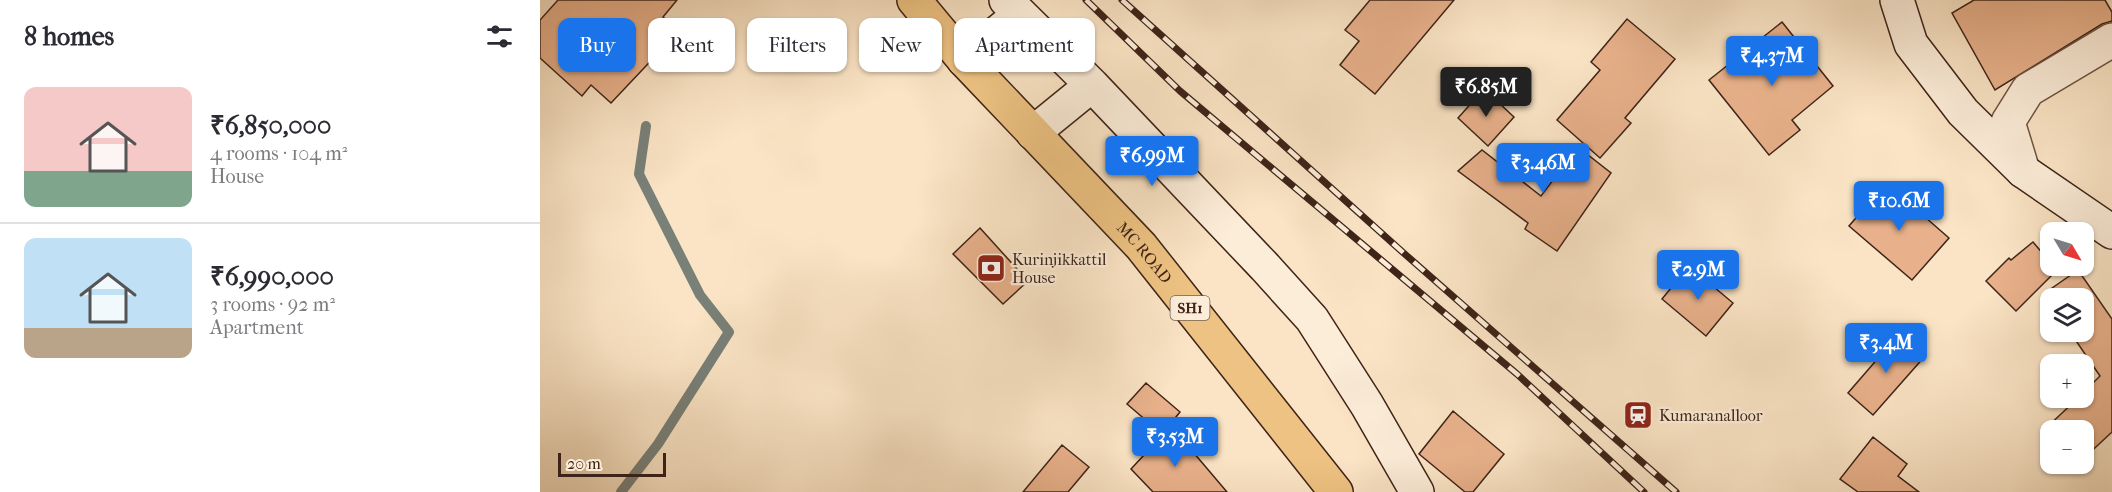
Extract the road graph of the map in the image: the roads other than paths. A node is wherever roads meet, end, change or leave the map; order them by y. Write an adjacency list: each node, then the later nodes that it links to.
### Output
1 (914, 0): 5 (main road, MC ROAD / SH1)
2 (1897, 0): 9 (street)
3 (1013, 7): 7 (street)
4 (2112, 40): 9 (street)
5 (954, 48)
6 (975, 72): 8 (main road, MC ROAD / SH1)
7 (1092, 84): 8 (street); 12 (street)
8 (1033, 133): 11 (main road, MC ROAD / SH1)
9 (2023, 171): 10 (street)
10 (2112, 232)
11 (1336, 492)
12 (1418, 492)

